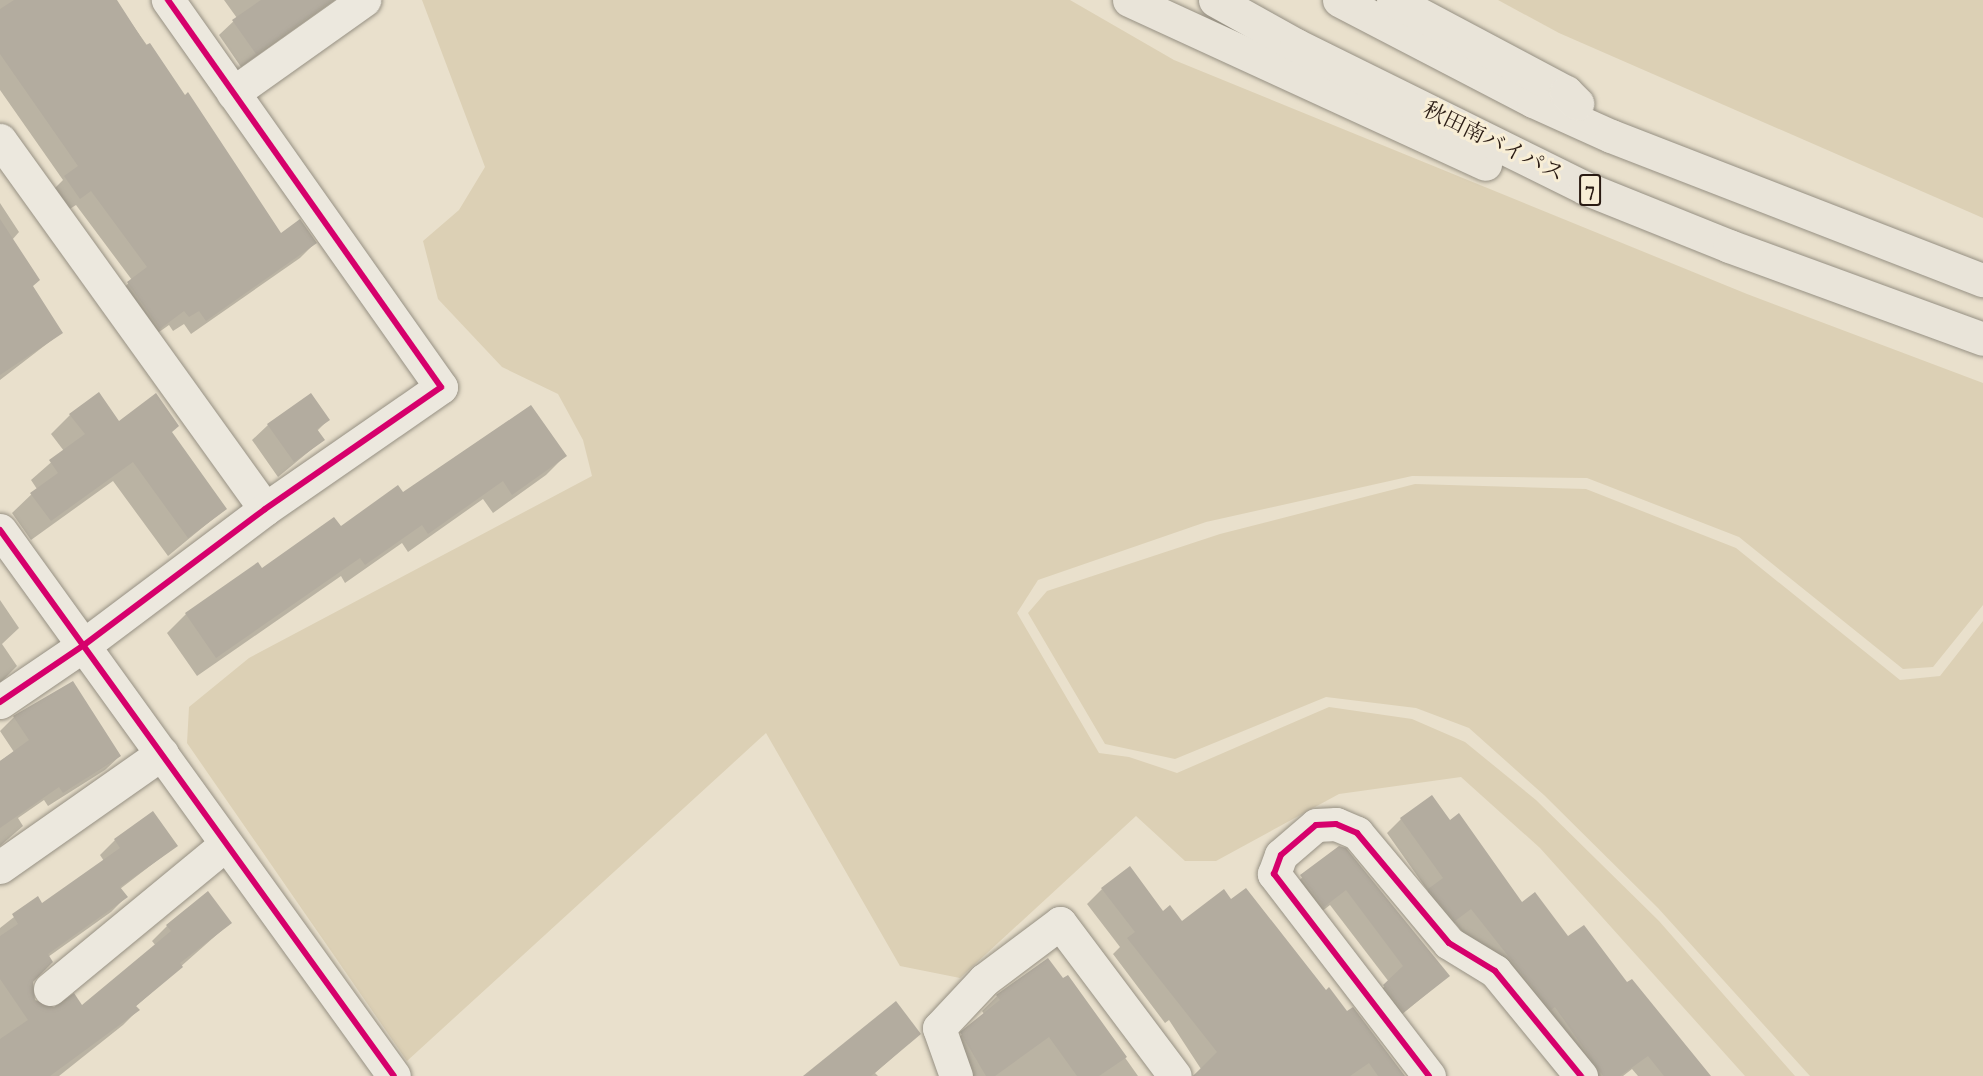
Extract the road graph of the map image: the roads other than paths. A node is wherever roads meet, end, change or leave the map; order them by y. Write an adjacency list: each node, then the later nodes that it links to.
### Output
1 (168, 0): 7 (street)
2 (364, 0): 7 (street)
3 (1129, 0): 10 (highway)
4 (1215, 0): 10 (highway, 秋田南バイパス / 7)
5 (1339, 0): 8 (highway)
6 (1393, 0): 8 (highway)
7 (233, 93): 13 (street)
8 (1611, 136): 11 (highway)
9 (0, 140): 13 (street)
10 (1586, 188): 12 (highway, 秋田南バイパス / 7)
11 (1983, 280)
12 (1983, 339)
13 (265, 509): 15 (street)
14 (0, 530): 15 (street)
15 (84, 645): 16 (street); 17 (street)
16 (0, 702)
17 (162, 753): 18 (street); 19 (street)
18 (226, 844): 20 (street); 22 (street)
19 (0, 867)
20 (50, 989)
21 (946, 1071): 23 (street)
22 (394, 1076)
23 (1174, 1076)
24 (1429, 1076): 25 (street)
25 (1581, 1076)

